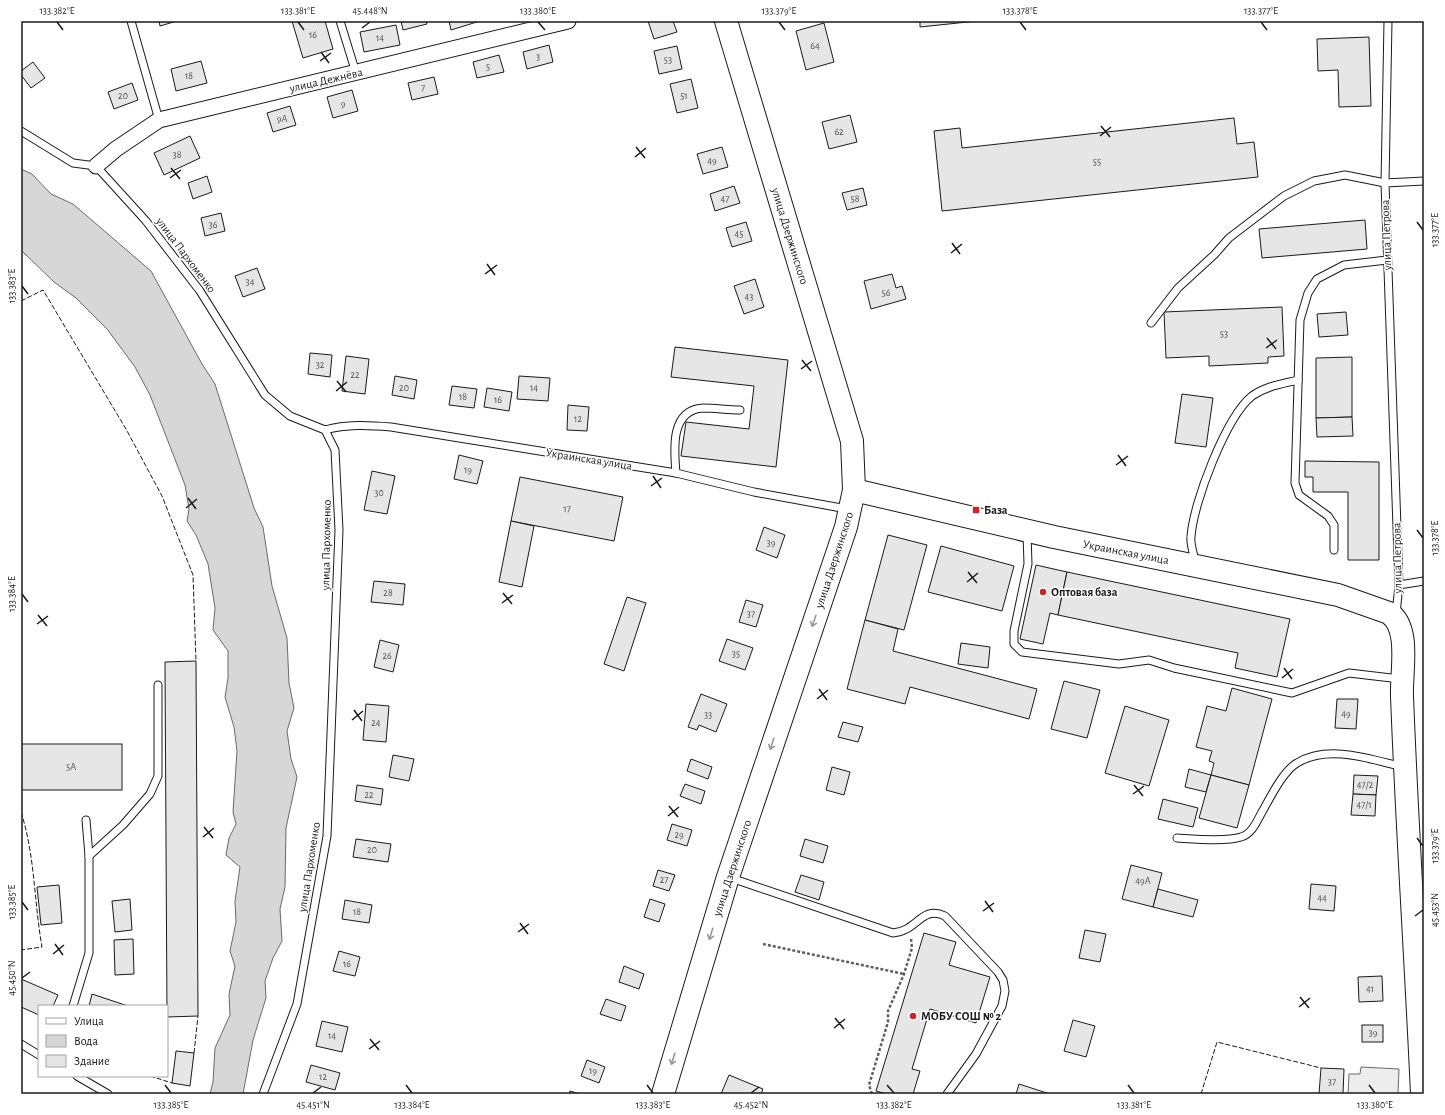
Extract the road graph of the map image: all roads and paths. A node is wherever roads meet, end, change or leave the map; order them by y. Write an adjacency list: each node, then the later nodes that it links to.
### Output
1 (131, 21): 7 (lane)
2 (340, 21): 6 (lane)
3 (568, 21): 6 (street, улица Дежнёва)
4 (726, 21): 18 (main road, улица Дзержинского)
5 (1388, 21): 11 (lane, улица Петрова)
6 (356, 73): 7 (street, улица Дежнёва)
7 (159, 120): 9 (street, улица Дежнёва)
8 (21, 131): 9 (lane)
9 (96, 166): 16 (lane, улица Пархоменко)
10 (1424, 181): 11 (lane)
11 (1385, 183): 12 (lane, улица Петрова); 13 (lane)
12 (1387, 260): 14 (lane); 23 (lane, улица Петрова)
13 (1152, 324)
14 (1298, 380): 20 (lane); 21 (lane)
15 (740, 410): 17 (lane)
16 (325, 430): 17 (lane, Украинская улица); 42 (lane, улица Пархоменко)
17 (676, 473): 18 (lane, Украинская улица)
18 (852, 500): 19 (main road, Украинская улица); 31 (main road, улица Дзержинского, one-way to 31)
19 (1027, 530): 21 (main road, Украинская улица); 25 (lane)
20 (1334, 550)
21 (1196, 566): 24 (main road, Украинская улица)
22 (1424, 581): 23 (lane)
23 (1399, 585): 24 (lane, улица Петрова)
24 (1396, 617): 25 (main road, улица Петрова)
25 (1402, 680): 27 (main road, улица Петрова)
26 (158, 686): 30 (lane)
27 (1405, 768): 29 (lane); 35 (main road, улица Петрова)
28 (86, 820): 30 (lane)
29 (1177, 838)
30 (89, 856): 36 (lane)
31 (728, 877): 32 (lane); 43 (main road, улица Дзержинского, one-way to 43)
32 (908, 930): 34 (path); 45 (lane)
33 (763, 944): 34 (path)
34 (904, 974): 44 (path)
35 (1420, 984): 39 (main road, улица Петрова)
36 (73, 1005)
37 (21, 1044): 38 (lane)
38 (38, 1054)
39 (1423, 1071): 46 (main road, улица Петрова)
40 (79, 1077): 41 (lane)
41 (108, 1094)
42 (263, 1094)
43 (663, 1094)
44 (872, 1094)
45 (947, 1094)
46 (1422, 1094)

